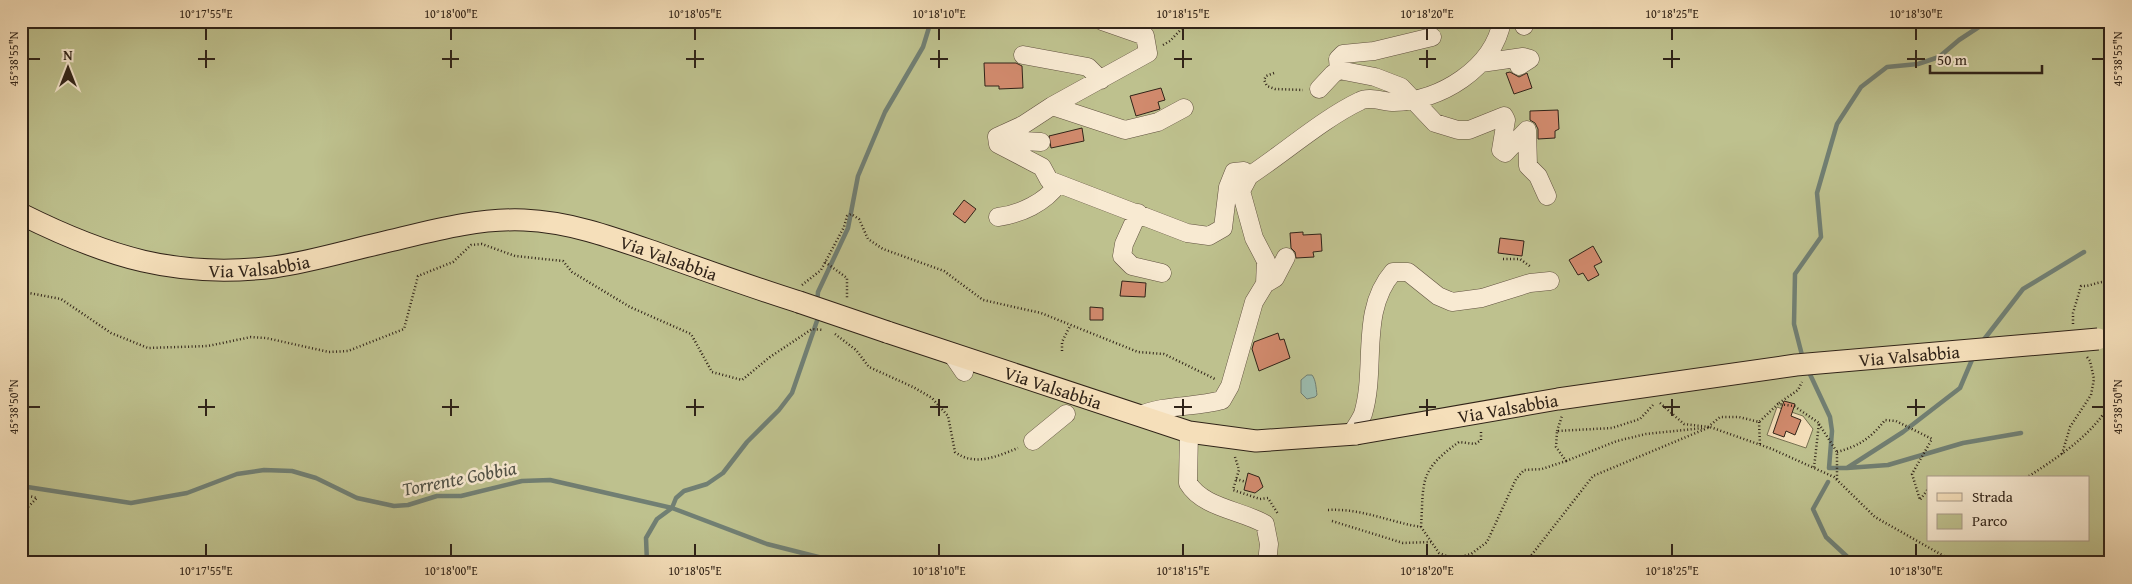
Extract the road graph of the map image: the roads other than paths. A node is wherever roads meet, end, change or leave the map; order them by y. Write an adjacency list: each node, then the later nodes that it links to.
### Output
1 (1102, 21): 8 (street)
2 (1502, 21): 5 (street)
3 (1432, 37): 7 (street)
4 (1023, 55): 8 (street)
5 (1481, 63): 6 (street); 10 (street)
6 (1519, 66)
7 (1339, 70): 9 (street); 10 (street)
8 (1101, 80): 11 (street)
9 (1319, 89)
10 (1414, 100): 15 (street); 17 (street)
11 (1052, 106): 12 (street); 13 (street)
12 (1184, 108)
13 (1003, 134): 14 (street); 16 (street)
14 (1041, 142)
15 (1249, 176): 18 (street); 24 (street)
16 (1058, 184): 18 (street); 20 (street)
17 (1547, 196)
18 (1138, 213): 22 (street)
19 (21, 214): 26 (main road, Via Valsabbia, bridge)
20 (998, 217)
21 (1286, 257): 24 (street)
22 (1162, 272)
23 (1550, 281): 31 (street)
24 (1265, 284): 29 (street)
25 (2098, 344): 31 (main road, Via Valsabbia, bridge)
26 (951, 353): 27 (street); 29 (main road, Via Valsabbia)
27 (964, 372)
28 (1066, 414): 32 (street)
29 (1138, 416): 30 (main road, Via Valsabbia)
30 (1189, 432): 31 (main road, Via Valsabbia); 33 (street)
31 (1353, 434)
32 (1033, 441)
33 (1267, 563)

